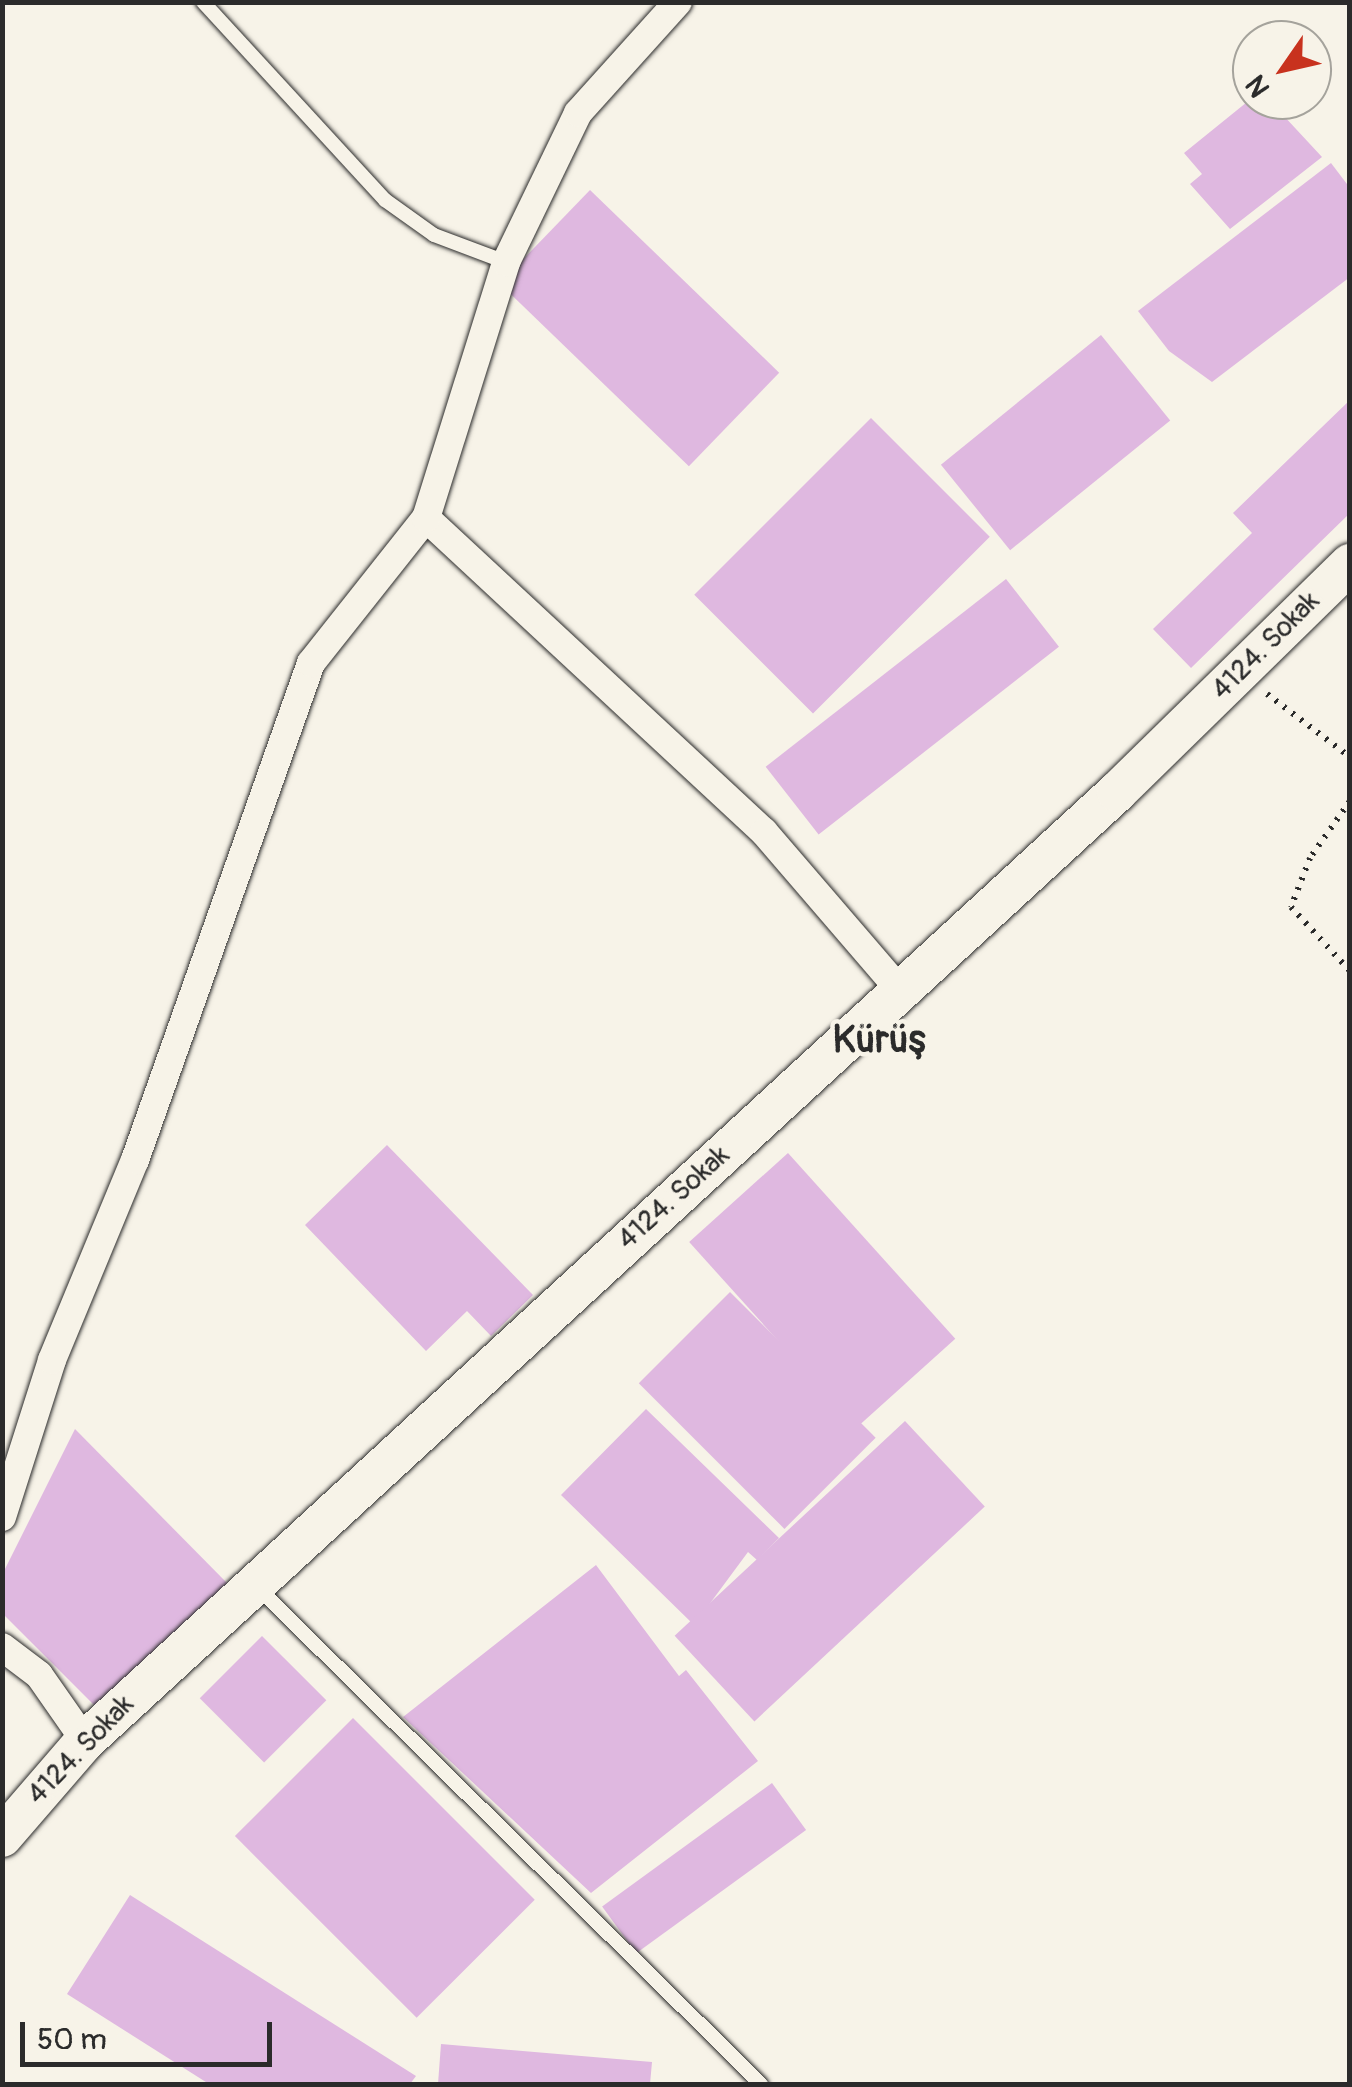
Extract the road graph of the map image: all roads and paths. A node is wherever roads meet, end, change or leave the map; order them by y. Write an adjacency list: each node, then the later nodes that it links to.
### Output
1 (203, 2): 3 (lane)
2 (678, 2): 3 (street)
3 (506, 262): 4 (street)
4 (426, 518): 10 (street); 11 (street)
5 (1350, 564): 6 (street, 4124. Sokak)
6 (1238, 673): 7 (path); 10 (street, 4124. Sokak)
7 (1350, 757)
8 (1350, 800): 9 (path)
9 (1350, 971)
10 (901, 991): 12 (street, 4124. Sokak)
11 (2, 1517)
12 (253, 1583): 14 (street, 4124. Sokak); 16 (lane)
13 (2, 1647): 14 (street)
14 (85, 1741): 15 (street, 4124. Sokak)
15 (2, 1837)
16 (761, 2084)

